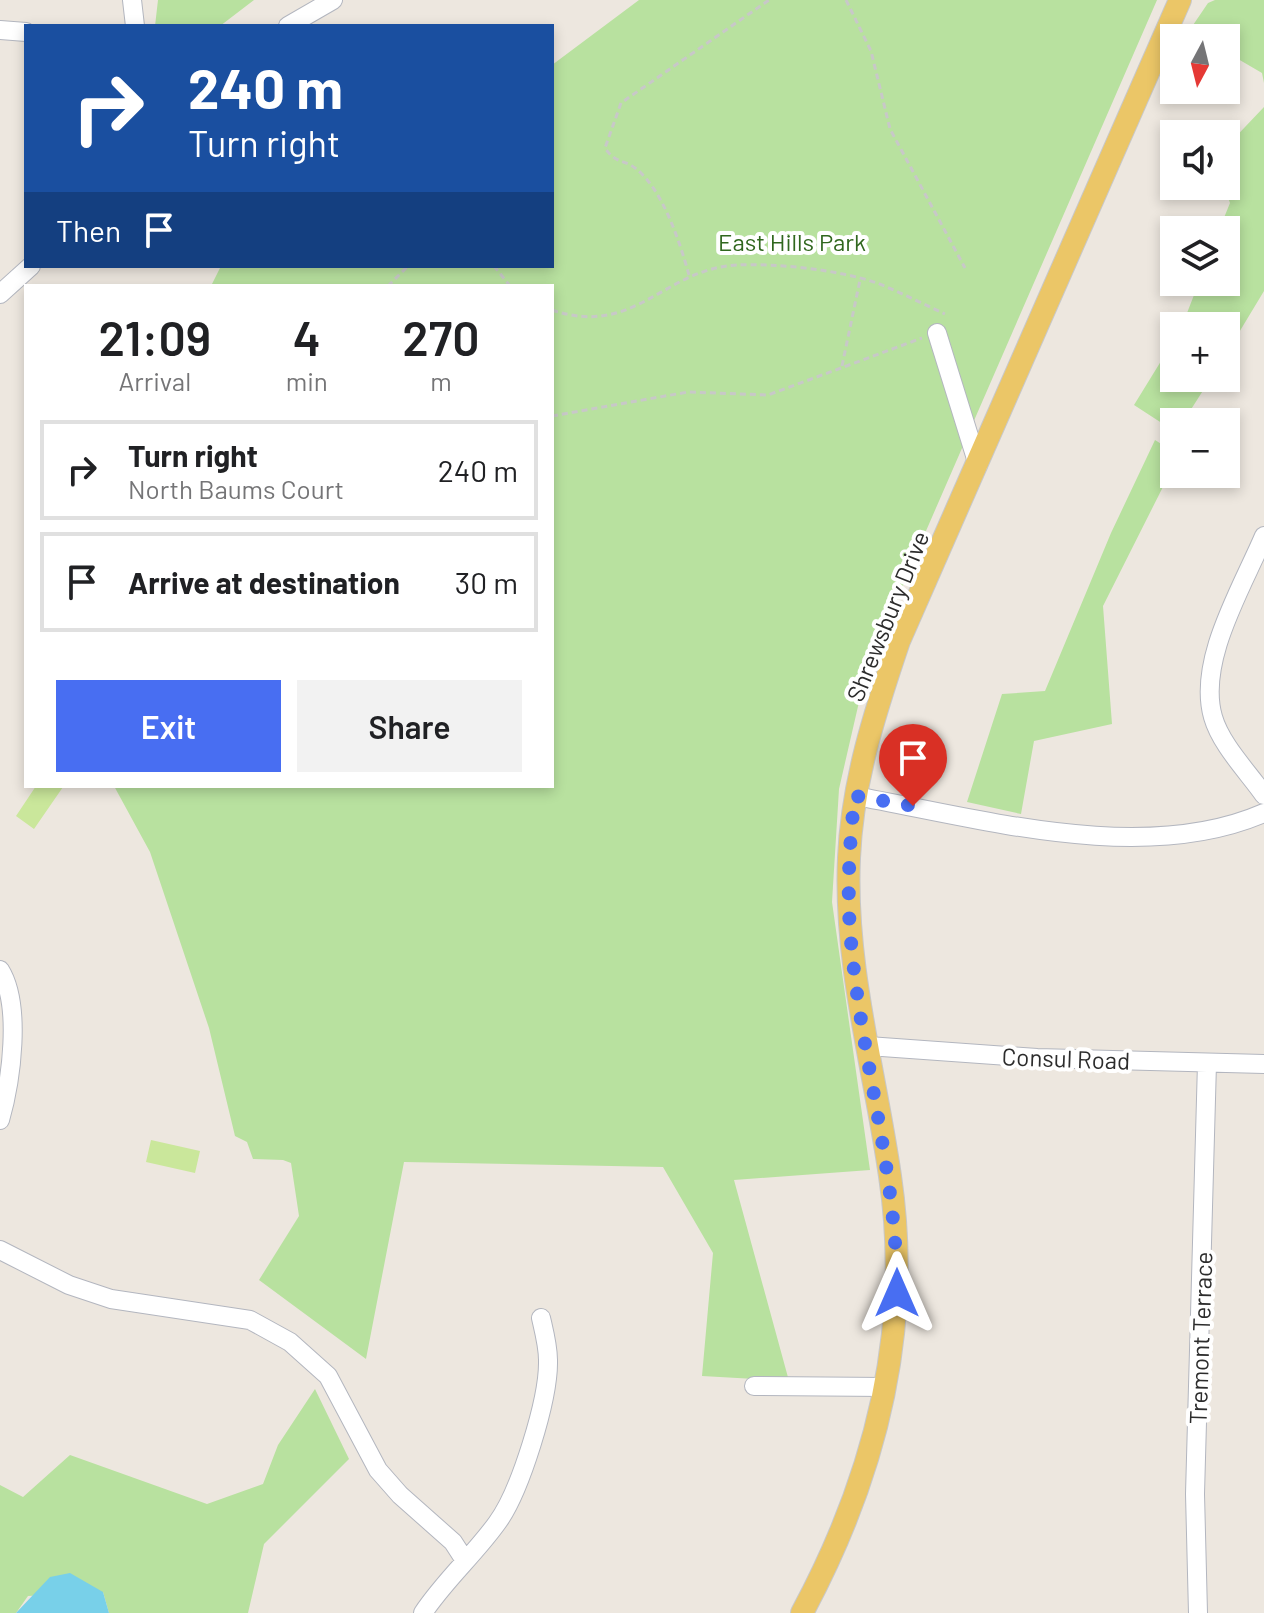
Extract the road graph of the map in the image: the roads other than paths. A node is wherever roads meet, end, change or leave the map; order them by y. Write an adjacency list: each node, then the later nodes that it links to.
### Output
1 (132, 0): 4 (street)
2 (333, 0): 5 (street)
3 (1180, 0): 11 (main road, Shrewsbury Drive)
4 (135, 24)
5 (291, 24)
6 (0, 30): 7 (street)
7 (24, 32)
8 (29, 268): 9 (street)
9 (0, 294)
10 (937, 333): 11 (street)
11 (978, 465): 14 (main road, Shrewsbury Drive)
12 (1264, 536): 13 (street)
13 (1264, 795)
14 (855, 796): 15 (street); 17 (main road, Shrewsbury Drive)
15 (1264, 813)
16 (0, 970): 20 (street)
17 (868, 1046): 18 (street, Consul Road); 24 (main road, Shrewsbury Drive)
18 (1207, 1063): 19 (street, Consul Road); 28 (street, Tremont Terrace)
19 (1264, 1064)
20 (0, 1120)
21 (0, 1250): 25 (street)
22 (541, 1318): 25 (street)
23 (754, 1386): 24 (street)
24 (886, 1387): 27 (main road, Shrewsbury Drive)
25 (464, 1559): 26 (street)
26 (423, 1613)
27 (802, 1613)
28 (1198, 1613)

